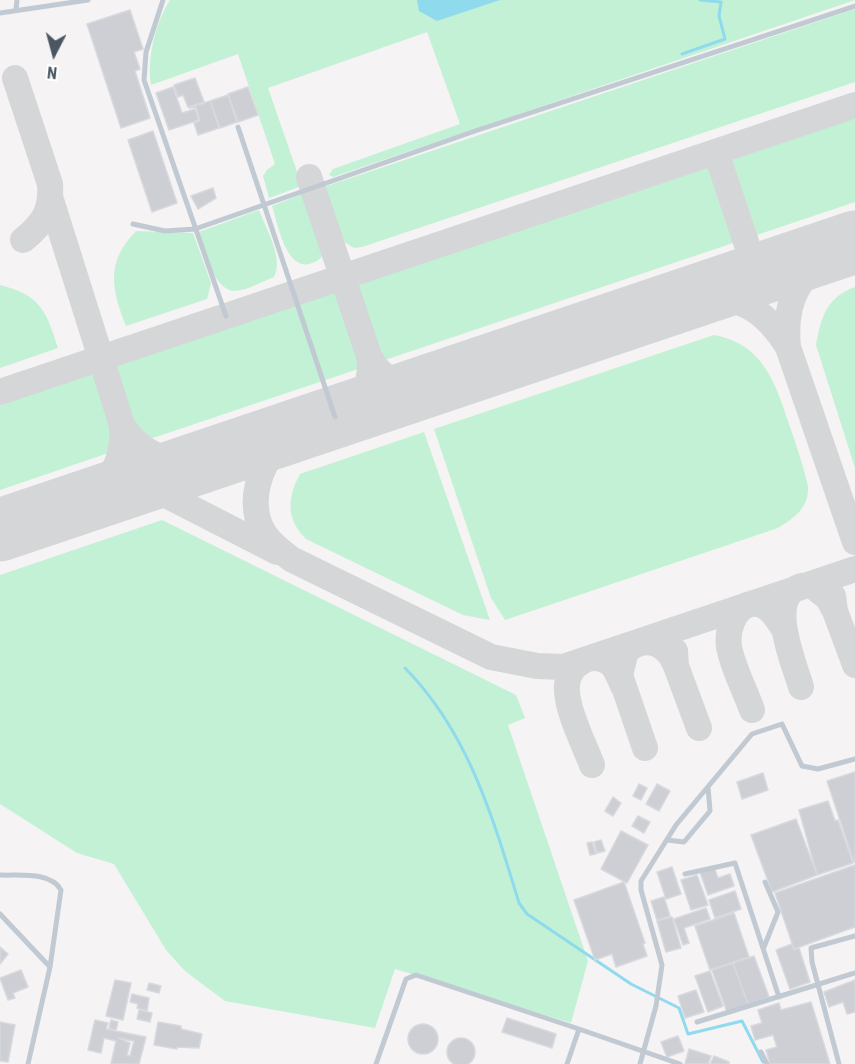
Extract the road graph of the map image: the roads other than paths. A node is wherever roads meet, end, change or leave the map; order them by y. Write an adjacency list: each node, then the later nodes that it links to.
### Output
1 (17, 0): 5 (lane)
2 (88, 0): 5 (lane)
3 (163, 0): 10 (lane)
4 (855, 6): 8 (lane)
5 (16, 10): 6 (lane)
6 (0, 13)
7 (238, 127): 8 (lane)
8 (264, 204): 10 (lane); 12 (lane)
9 (133, 224): 10 (lane)
10 (195, 229): 11 (lane)
11 (226, 316)
12 (335, 417)
13 (855, 759): 14 (lane)
14 (708, 787): 15 (lane); 15 (lane)
15 (667, 840): 30 (lane)
16 (685, 874): 23 (lane)
17 (0, 875): 24 (lane)
18 (765, 882): 23 (lane)
19 (0, 914): 20 (lane)
20 (5, 920): 21 (lane); 24 (lane)
21 (0, 925)
22 (855, 936): 26 (lane)
23 (764, 947): 27 (lane)
24 (50, 967): 32 (lane)
25 (855, 974): 26 (lane)
26 (818, 985): 27 (lane); 38 (lane)
27 (779, 997): 28 (lane)
28 (697, 1022)
29 (579, 1029): 30 (lane); 33 (lane); 34 (lane)
30 (645, 1050): 35 (lane); 36 (lane)
31 (761, 1052): 37 (lane)
32 (28, 1064)
33 (376, 1064)
34 (567, 1064)
35 (640, 1064)
36 (680, 1064)
37 (767, 1064)
38 (839, 1064)

